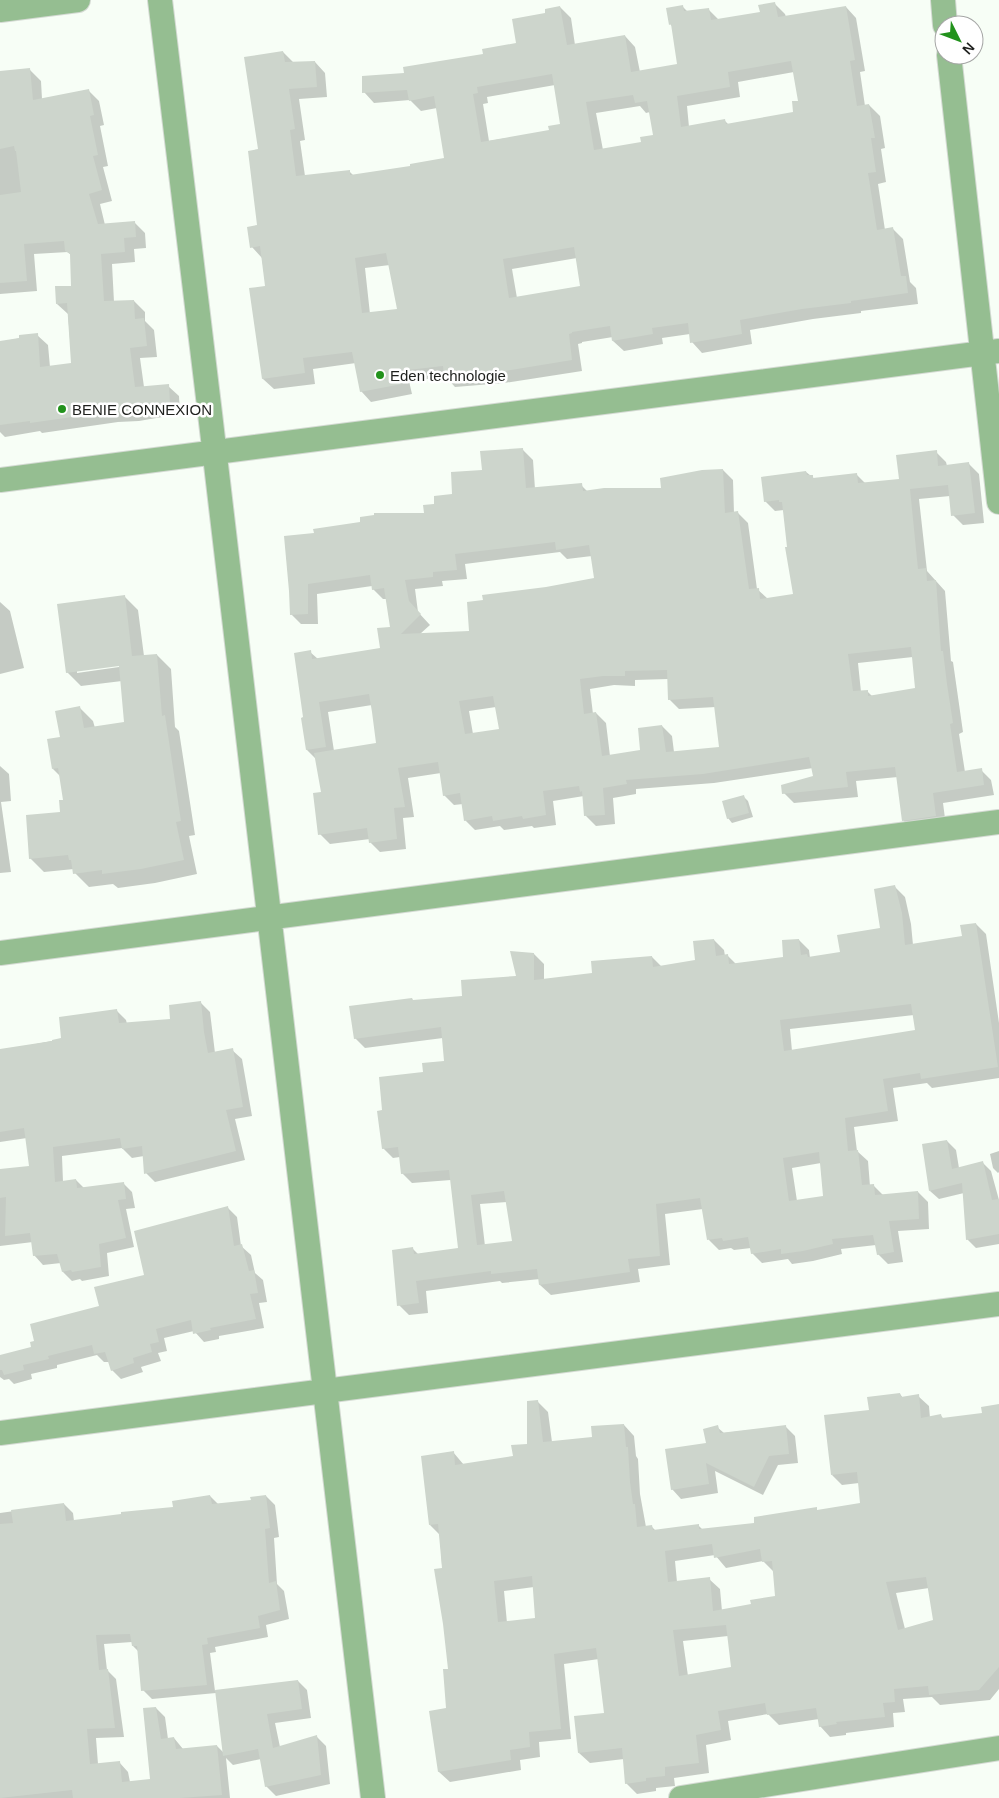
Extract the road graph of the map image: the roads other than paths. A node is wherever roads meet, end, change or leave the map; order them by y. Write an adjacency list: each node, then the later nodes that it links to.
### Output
1 (78, 0): 4 (street)
2 (160, 0): 8 (street)
3 (943, 0): 5 (street)
4 (0, 10)
5 (944, 15)
6 (950, 65): 7 (street)
7 (990, 352): 8 (street); 10 (street)
8 (216, 452): 9 (street); 12 (street)
9 (0, 480)
10 (999, 502)
11 (999, 822): 12 (street)
12 (270, 917): 13 (street); 15 (street)
13 (0, 953)
14 (999, 1304): 15 (street)
15 (324, 1391): 16 (street); 18 (street)
16 (0, 1433)
17 (999, 1748): 19 (street)
18 (373, 1798)
19 (682, 1798)

